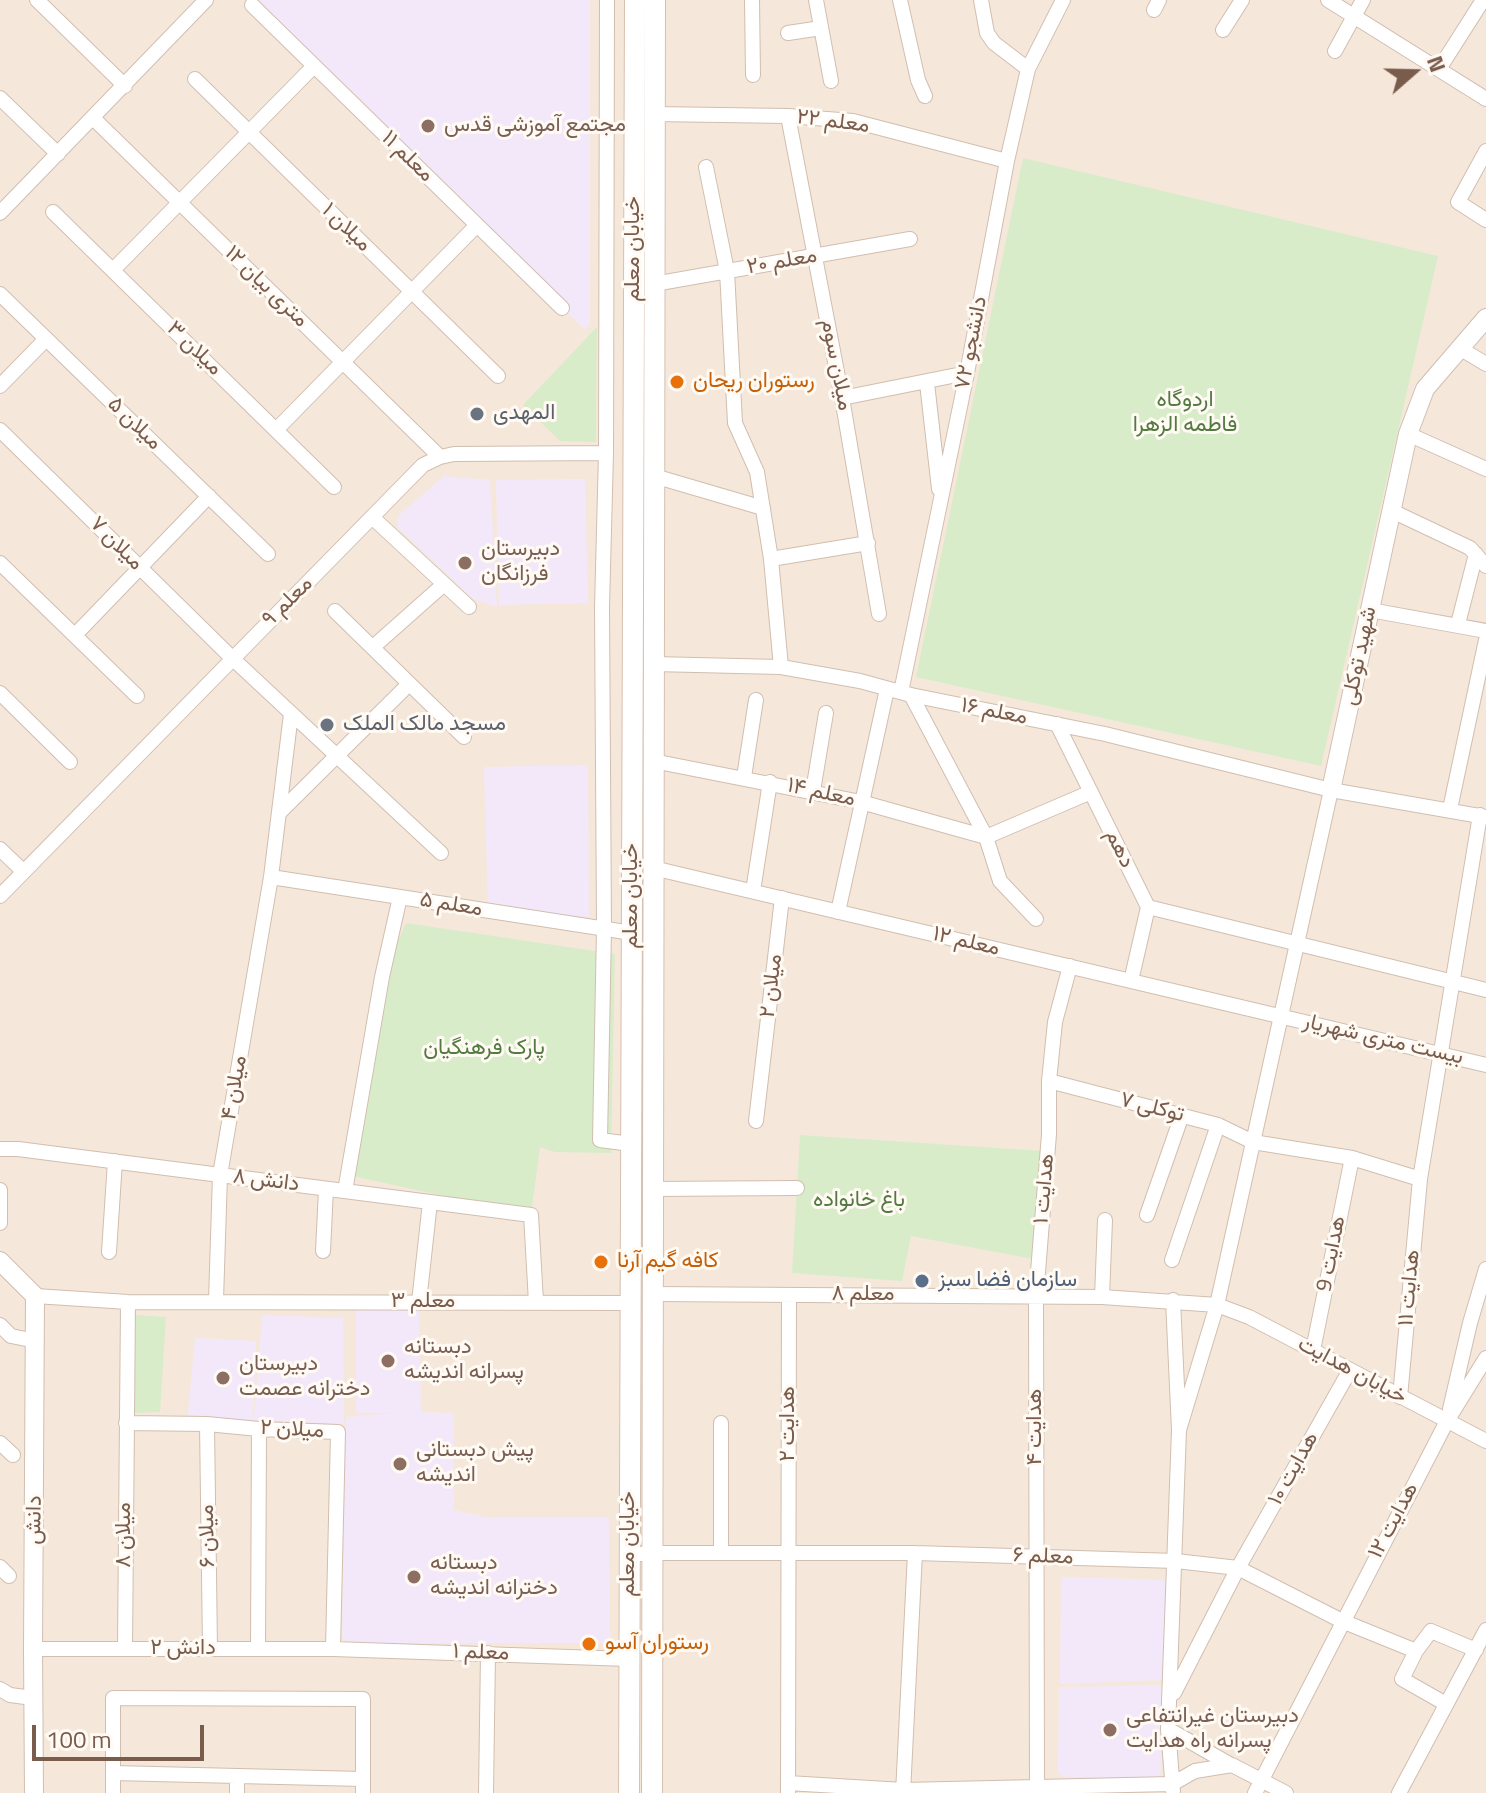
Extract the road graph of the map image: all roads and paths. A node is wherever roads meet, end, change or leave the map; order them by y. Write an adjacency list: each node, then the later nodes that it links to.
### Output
1 (37, 0): 27 (street)
2 (206, 0): 27 (street)
3 (655, 0): 31 (main road, خیابان معلم)
4 (752, 0): 24 (street)
5 (816, 0): 17 (street)
6 (900, 0): 28 (street)
7 (981, 0): 22 (street)
8 (1063, 0): 22 (street, دانشجو ۷۲)
9 (1242, 0): 18 (street)
10 (1328, 0): 16 (street)
11 (1363, 0): 16 (street)
12 (1483, 0): 23 (street)
13 (607, 4): 15 (street); 56 (street)
14 (252, 5): 21 (street, معلم ۱۱)
15 (635, 5): 40 (main road, خیابان معلم)
16 (1355, 15): 20 (street); 23 (street)
17 (821, 28): 19 (street); 26 (street)
18 (1223, 30)
19 (788, 33)
20 (1335, 51)
21 (314, 66): 34 (street); 44 (street, معلم ۱۱)
22 (1028, 69): 37 (street, دانشجو ۷۲)
23 (1439, 69): 30 (street)
24 (753, 75)
25 (195, 79): 34 (street, میلان ۱)
26 (831, 81)
27 (125, 86): 33 (street)
28 (925, 96)
29 (0, 98): 36 (street)
30 (1486, 99)
31 (654, 114): 32 (street, معلم ۲۲); 40 (main road, خیابان معلم)
32 (788, 116): 37 (street, معلم ۲۲); 46 (street, میلان سوم)
33 (93, 118): 36 (street); 39 (street, ۱۲ متری بیان)
34 (249, 132): 39 (street); 50 (street, میلان ۱)
35 (1486, 151): 43 (street)
36 (58, 154): 42 (street)
37 (1007, 161): 60 (street, دانشجو ۷۲)
38 (706, 167): 48 (street)
39 (180, 203): 47 (street); 58 (street, ۱۲ متری بیان)
40 (644, 209): 49 (main road, خیابان معلم); 55 (main road, خیابان معلم)
41 (53, 212): 47 (street, میلان ۳)
42 (0, 213)
43 (1486, 220)
44 (477, 225): 50 (street); 52 (street, معلم ۱۱)
45 (910, 239): 46 (street, معلم ۲۰)
46 (815, 256): 48 (street, معلم ۲۰); 64 (street, میلان سوم)
47 (113, 270): 66 (street, میلان ۳)
48 (727, 271): 49 (street, معلم ۲۰); 75 (street)
49 (654, 284): 71 (main road, خیابان معلم)
50 (411, 291): 58 (street); 61 (street, میلان ۱)
51 (0, 294): 54 (street, میلان ۵)
52 (562, 308)
53 (1486, 318): 57 (street, شهید توکلی)
54 (46, 339): 63 (street); 73 (street, میلان ۵)
55 (634, 345): 56 (street); 132 (main road, خیابان معلم)
56 (606, 346): 68 (street)
57 (1461, 349): 59 (street); 67 (street, شهید توکلی)
58 (342, 362): 66 (street); 69 (street, ۱۲ متری بیان)
59 (1486, 364)
60 (967, 373): 62 (street); 74 (street, دانشجو ۷۲)
61 (498, 376)
62 (927, 383): 64 (street); 74 (street)
63 (0, 386)
64 (842, 398): 78 (street, میلان سوم)
65 (0, 430): 83 (street, میلان ۷)
66 (276, 430): 72 (street, میلان ۳)
67 (1408, 434): 70 (street); 76 (street, شهید توکلی)
68 (606, 453): 69 (street); 131 (street)
69 (440, 457): 77 (street, معلم ۹)
70 (1486, 469)
71 (654, 476): 75 (street); 95 (main road, خیابان معلم)
72 (334, 487)
73 (209, 496): 79 (street, میلان ۵); 83 (street)
74 (941, 501): 98 (street, دانشجو ۷۲)
75 (763, 508): 80 (street)
76 (1392, 511): 81 (street); 86 (street, شهید توکلی)
77 (372, 517): 84 (street); 94 (street, معلم ۹)
78 (868, 543): 80 (street); 88 (street, میلان سوم)
79 (268, 554)
80 (771, 559): 96 (street)
81 (1481, 560): 89 (street)
82 (0, 563): 91 (street)
83 (140, 567): 91 (street); 94 (street, میلان ۷)
84 (443, 585): 85 (street); 93 (street)
85 (469, 607)
86 (1370, 610): 89 (street); 111 (street, شهید توکلی)
87 (335, 611): 93 (street)
88 (879, 614)
89 (1458, 624): 90 (street)
90 (1486, 631)
91 (75, 635): 99 (street)
92 (1486, 640): 115 (street)
93 (373, 647): 97 (street)
94 (232, 658): 103 (street); 122 (street, معلم ۹)
95 (653, 664): 96 (street, معلم ۱۶); 107 (main road, خیابان معلم)
96 (781, 667): 98 (street, معلم ۱۶)
97 (408, 685): 105 (street); 106 (street)
98 (900, 692): 104 (street, معلم ۱۶); 114 (street, دانشجو ۷۲); 118 (street)
99 (137, 696)
100 (756, 700): 109 (street)
101 (3, 701): 108 (street)
102 (826, 713): 112 (street)
103 (291, 714): 106 (street); 116 (street, میلان ۴)
104 (1057, 724): 111 (street, معلم ۱۶); 113 (street, دهم)
105 (464, 737)
106 (337, 756): 116 (street); 120 (street)
107 (653, 761): 109 (street, معلم ۱۴); 121 (main road, خیابان معلم)
108 (70, 762)
109 (744, 777): 110 (street, معلم ۱۴)
110 (770, 782): 112 (street, معلم ۱۴); 124 (street)
111 (1331, 790): 115 (street, معلم ۱۶); 133 (street, شهید توکلی)
112 (813, 791): 114 (street, معلم ۱۴)
113 (1091, 792): 118 (street); 128 (street, دهم)
114 (861, 802): 118 (street, معلم ۱۴); 129 (street, دانشجو ۷۲)
115 (1450, 809): 117 (street, معلم ۱۶)
116 (279, 813): 123 (street, میلان ۴)
117 (1483, 816): 136 (street)
118 (986, 837): 130 (street)
119 (0, 849): 122 (street)
120 (441, 853)
121 (653, 868): 124 (street, معلم ۱۲); 154 (main road, خیابان معلم)
122 (24, 872): 125 (street, معلم ۹)
123 (271, 877): 126 (street, معلم ۵); 150 (street, میلان ۴)
124 (753, 891): 127 (street, معلم ۱۲)
125 (0, 896)
126 (400, 897): 131 (street, معلم ۵); 156 (street)
127 (782, 898): 129 (street, معلم ۱۲); 143 (street, میلان ۲)
128 (1148, 907): 133 (street); 135 (street)
129 (838, 912): 134 (street, معلم ۱۲)
130 (1036, 919)
131 (604, 928): 132 (street, معلم ۵); 146 (street)
132 (632, 933): 146 (main road, خیابان معلم)
133 (1297, 944): 136 (street); 138 (street, شهید توکلی)
134 (1070, 966): 135 (street, معلم ۱۲); 141 (street, هدایت ۱)
135 (1131, 981): 138 (street, معلم ۱۲)
136 (1452, 982): 137 (street); 139 (street)
137 (1486, 990)
138 (1280, 1016): 139 (street, بیست متری شهریار); 145 (street)
139 (1441, 1054): 140 (street, بیست متری شهریار); 151 (street)
140 (1486, 1065)
141 (1049, 1081): 142 (street, توکلی ۷); 169 (street, هدایت ۱)
142 (1182, 1115): 144 (street, توکلی ۷); 158 (street)
143 (756, 1121)
144 (1218, 1125): 145 (street, توکلی ۷); 163 (street)
145 (1253, 1142): 148 (street, توکلی ۷); 177 (street)
146 (631, 1144): 176 (main road, خیابان معلم)
147 (0, 1149): 149 (street, دانش ۸)
148 (1352, 1158): 151 (street, توکلی ۷); 182 (street, هدایت 9)
149 (115, 1161): 150 (street, دانش ۸); 162 (street)
150 (220, 1175): 153 (street, دانش ۸); 171 (street, میلان ۴)
151 (1420, 1179): 185 (street, هدایت ۱۱)
152 (797, 1188): 154 (street)
153 (326, 1189): 156 (street, دانش ۸); 161 (street)
154 (652, 1189): 166 (main road, خیابان معلم)
155 (0, 1190): 160 (street)
156 (345, 1191): 157 (street, دانش ۸)
157 (430, 1202): 174 (street); 175 (street, دانش ۸)
158 (1147, 1215)
159 (1105, 1220): 170 (street)
160 (0, 1223)
161 (323, 1251)
162 (109, 1252)
163 (1172, 1260)
164 (0, 1261): 168 (street)
165 (1486, 1271): 178 (street)
166 (652, 1294): 167 (street, معلم ۸); 195 (main road, خیابان معلم)
167 (789, 1295): 169 (street, معلم ۸); 197 (street, هدایت ۲)
168 (35, 1296): 173 (street, معلم ۳); 181 (street, دانش)
169 (1036, 1297): 170 (street, معلم ۸); 200 (street, هدایت ۴)
170 (1102, 1297): 172 (street, معلم ۸)
171 (216, 1300): 173 (street, معلم ۳); 174 (street, معلم ۳)
172 (1173, 1300): 177 (street, معلم ۸); 191 (street)
173 (128, 1302): 187 (street)
174 (419, 1302): 175 (street, معلم ۳)
175 (536, 1302): 176 (street, معلم ۳)
176 (630, 1303): 199 (main road, خیابان معلم)
177 (1217, 1305): 182 (street, خیابان هدایت); 191 (street)
178 (1470, 1323): 180 (street); 186 (street)
179 (0, 1325): 181 (street)
180 (1486, 1328)
181 (36, 1341): 206 (street, دانش)
182 (1313, 1350): 184 (street, خیابان هدایت)
183 (1486, 1358): 186 (street)
184 (1350, 1370): 185 (street, خیابان هدایت); 202 (street, هدایت ۱۰)
185 (1400, 1397): 186 (street, خیابان هدایت)
186 (1447, 1421): 192 (street, خیابان هدایت); 203 (street, هدایت ۱۲)
187 (126, 1423): 189 (street, میلان ۲); 205 (street, میلان ۸)
188 (721, 1423): 196 (street)
189 (207, 1424): 190 (street, میلان ۲); 207 (street, میلان ۶)
190 (259, 1429): 208 (street); 209 (street, میلان ۲)
191 (1179, 1430): 201 (street)
192 (1486, 1441)
193 (0, 1443): 194 (street)
194 (13, 1455)
195 (652, 1553): 196 (street, معلم ۶); 199 (street, معلم ۶); 233 (main road, خیابان معلم)
196 (721, 1553): 197 (street, معلم ۶)
197 (789, 1553): 198 (street, معلم ۶); 224 (street, هدایت ۲)
198 (915, 1553): 200 (street, معلم ۶); 227 (street)
199 (629, 1555): 213 (main road, خیابان معلم)
200 (1036, 1557): 201 (street, معلم ۶); 226 (street, هدایت ۴)
201 (1176, 1561): 202 (street, معلم ۶); 216 (street)
202 (1238, 1568): 203 (street, معلم ۶); 216 (street, هدایت ۱۰)
203 (1342, 1621): 211 (street, معلم ۶); 223 (street, هدایت ۱۲)
204 (1486, 1630): 210 (street)
205 (125, 1648): 206 (street, دانش ۲); 207 (street, دانش ۲)
206 (33, 1649): 215 (street, دانش)
207 (210, 1649): 208 (street, دانش ۲)
208 (258, 1649): 209 (street, دانش ۲)
209 (333, 1649): 212 (street, معلم ۱)
210 (1476, 1650): 211 (street); 217 (street)
211 (1416, 1651): 217 (street)
212 (488, 1653): 213 (street, معلم ۱); 231 (street)
213 (629, 1659): 232 (main road, خیابان معلم)
214 (0, 1689): 215 (street)
215 (33, 1698): 228 (street, دانش)
216 (1171, 1698): 218 (street)
217 (1446, 1704): 235 (street)
218 (1168, 1729): 219 (street); 225 (street)
219 (1232, 1765): 223 (street); 225 (street)
220 (113, 1773): 221 (street); 222 (street); 229 (street)
221 (237, 1776): 222 (street); 230 (street)
222 (363, 1786)
223 (1258, 1787): 234 (street)
224 (788, 1788): 227 (street)
225 (1173, 1789): 226 (street)
226 (1037, 1791): 227 (street)
227 (903, 1792)
228 (34, 1793)
229 (113, 1793)
230 (237, 1793)
231 (486, 1793)
232 (629, 1793)
233 (652, 1793)
234 (1286, 1793)
235 (1399, 1793)

